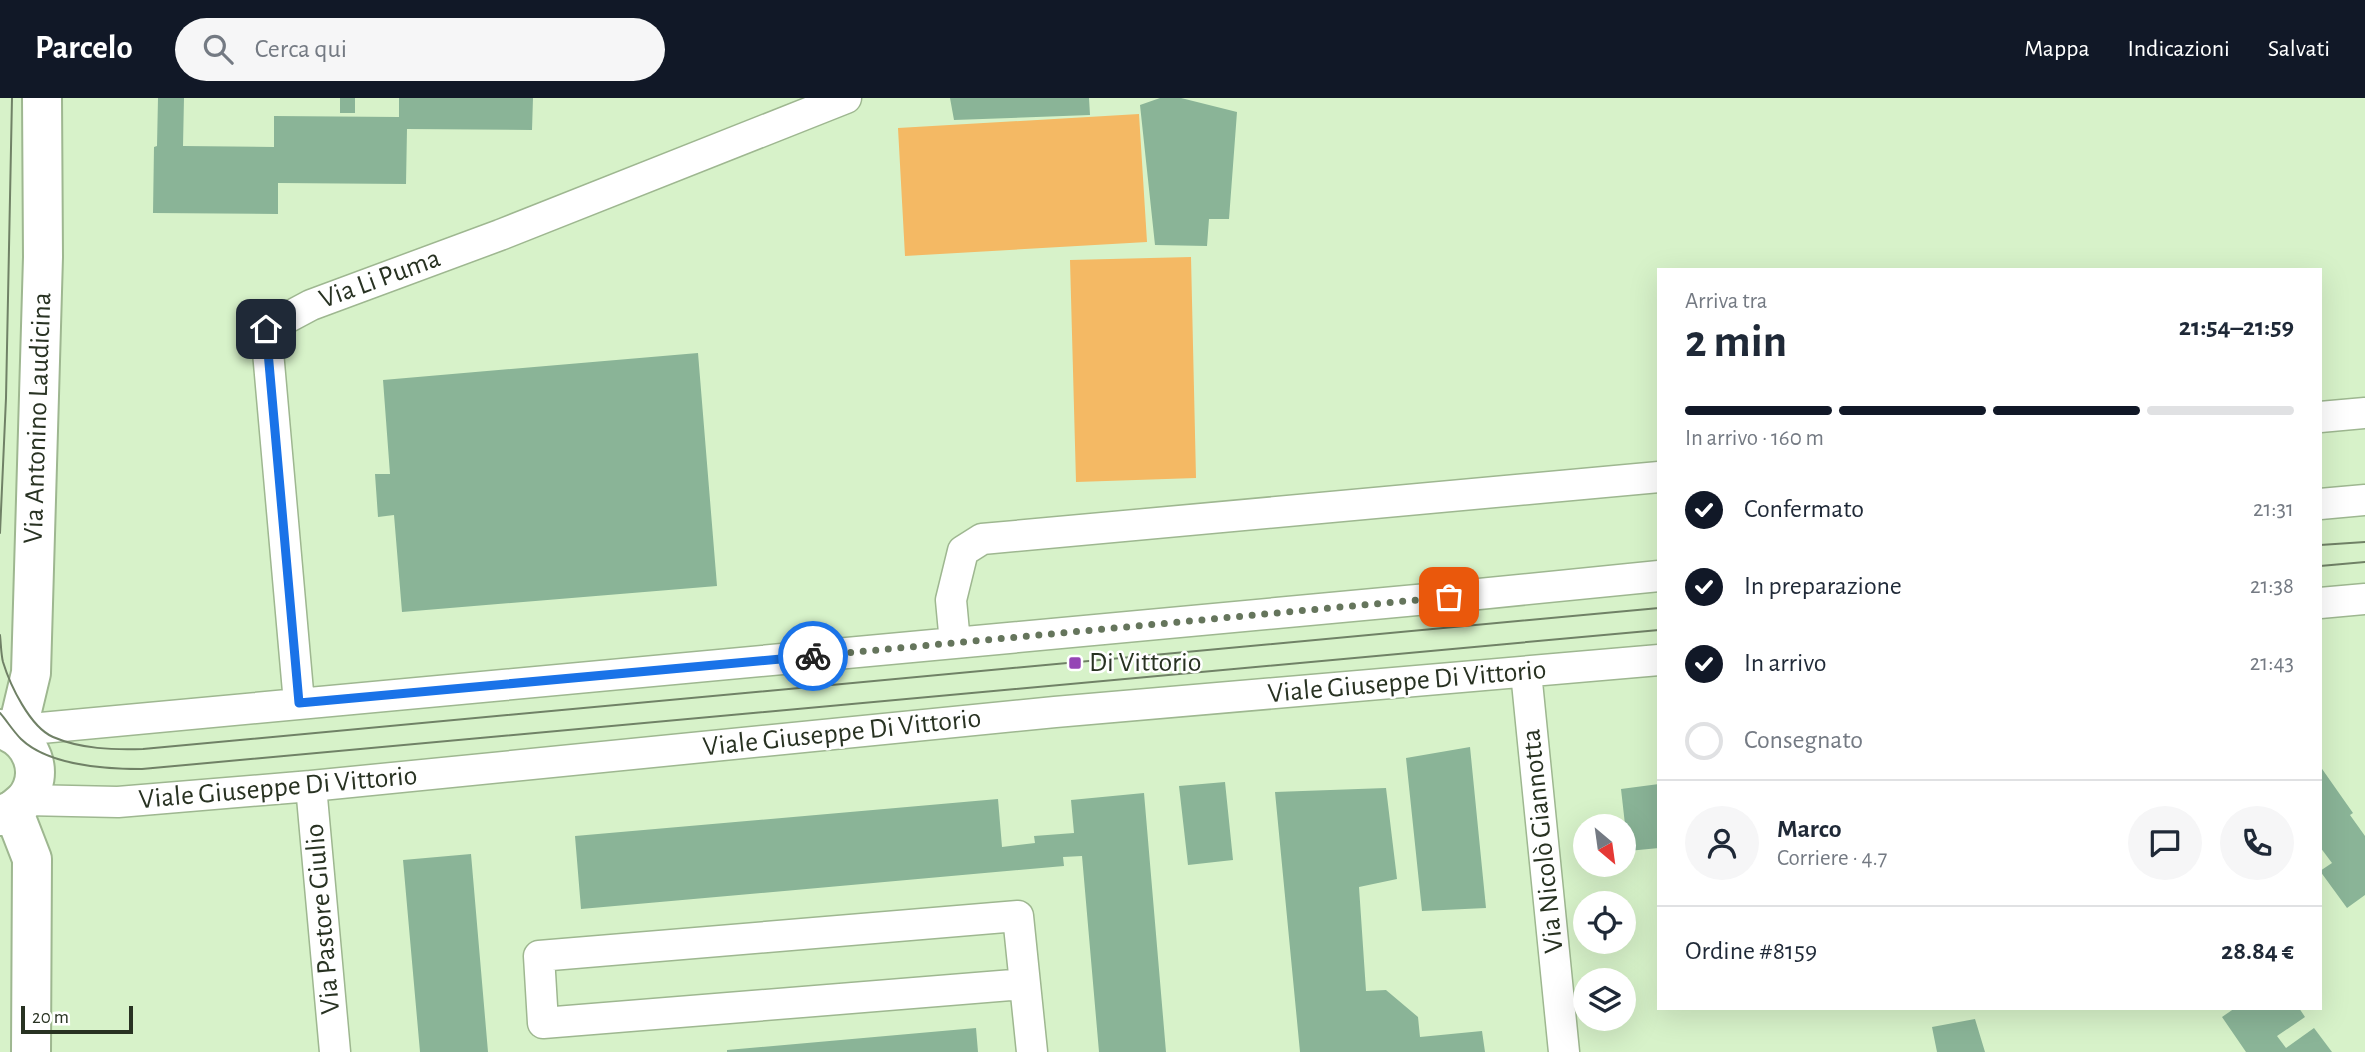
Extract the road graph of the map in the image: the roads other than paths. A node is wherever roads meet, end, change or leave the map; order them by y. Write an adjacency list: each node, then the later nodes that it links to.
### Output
1 (42, 98): 15 (street, Via Antonino Laudicina)
2 (846, 98): 14 (street, Via Li Puma)
3 (2365, 413): 4 (street)
4 (2322, 417)
5 (1657, 477): 11 (street)
6 (2365, 500): 7 (street)
7 (2322, 504)
8 (1657, 576): 11 (street)
9 (2365, 599): 10 (street)
10 (2322, 603)
11 (955, 643): 14 (street)
12 (1657, 660): 13 (street, Viale Giuseppe Di Vittorio)
13 (1526, 672): 16 (street, Viale Giuseppe Di Vittorio); 22 (street, Via Nicolò Giannotta)
14 (299, 703): 15 (street)
15 (13, 735): 17 (street)
16 (311, 786): 17 (street, Viale Giuseppe Di Vittorio); 20 (street, Via Pastore Giulio)
17 (13, 809): 19 (street)
18 (1025, 984): 18 (street); 21 (street)
19 (31, 1052)
20 (335, 1052)
21 (1032, 1052)
22 (1564, 1052)

